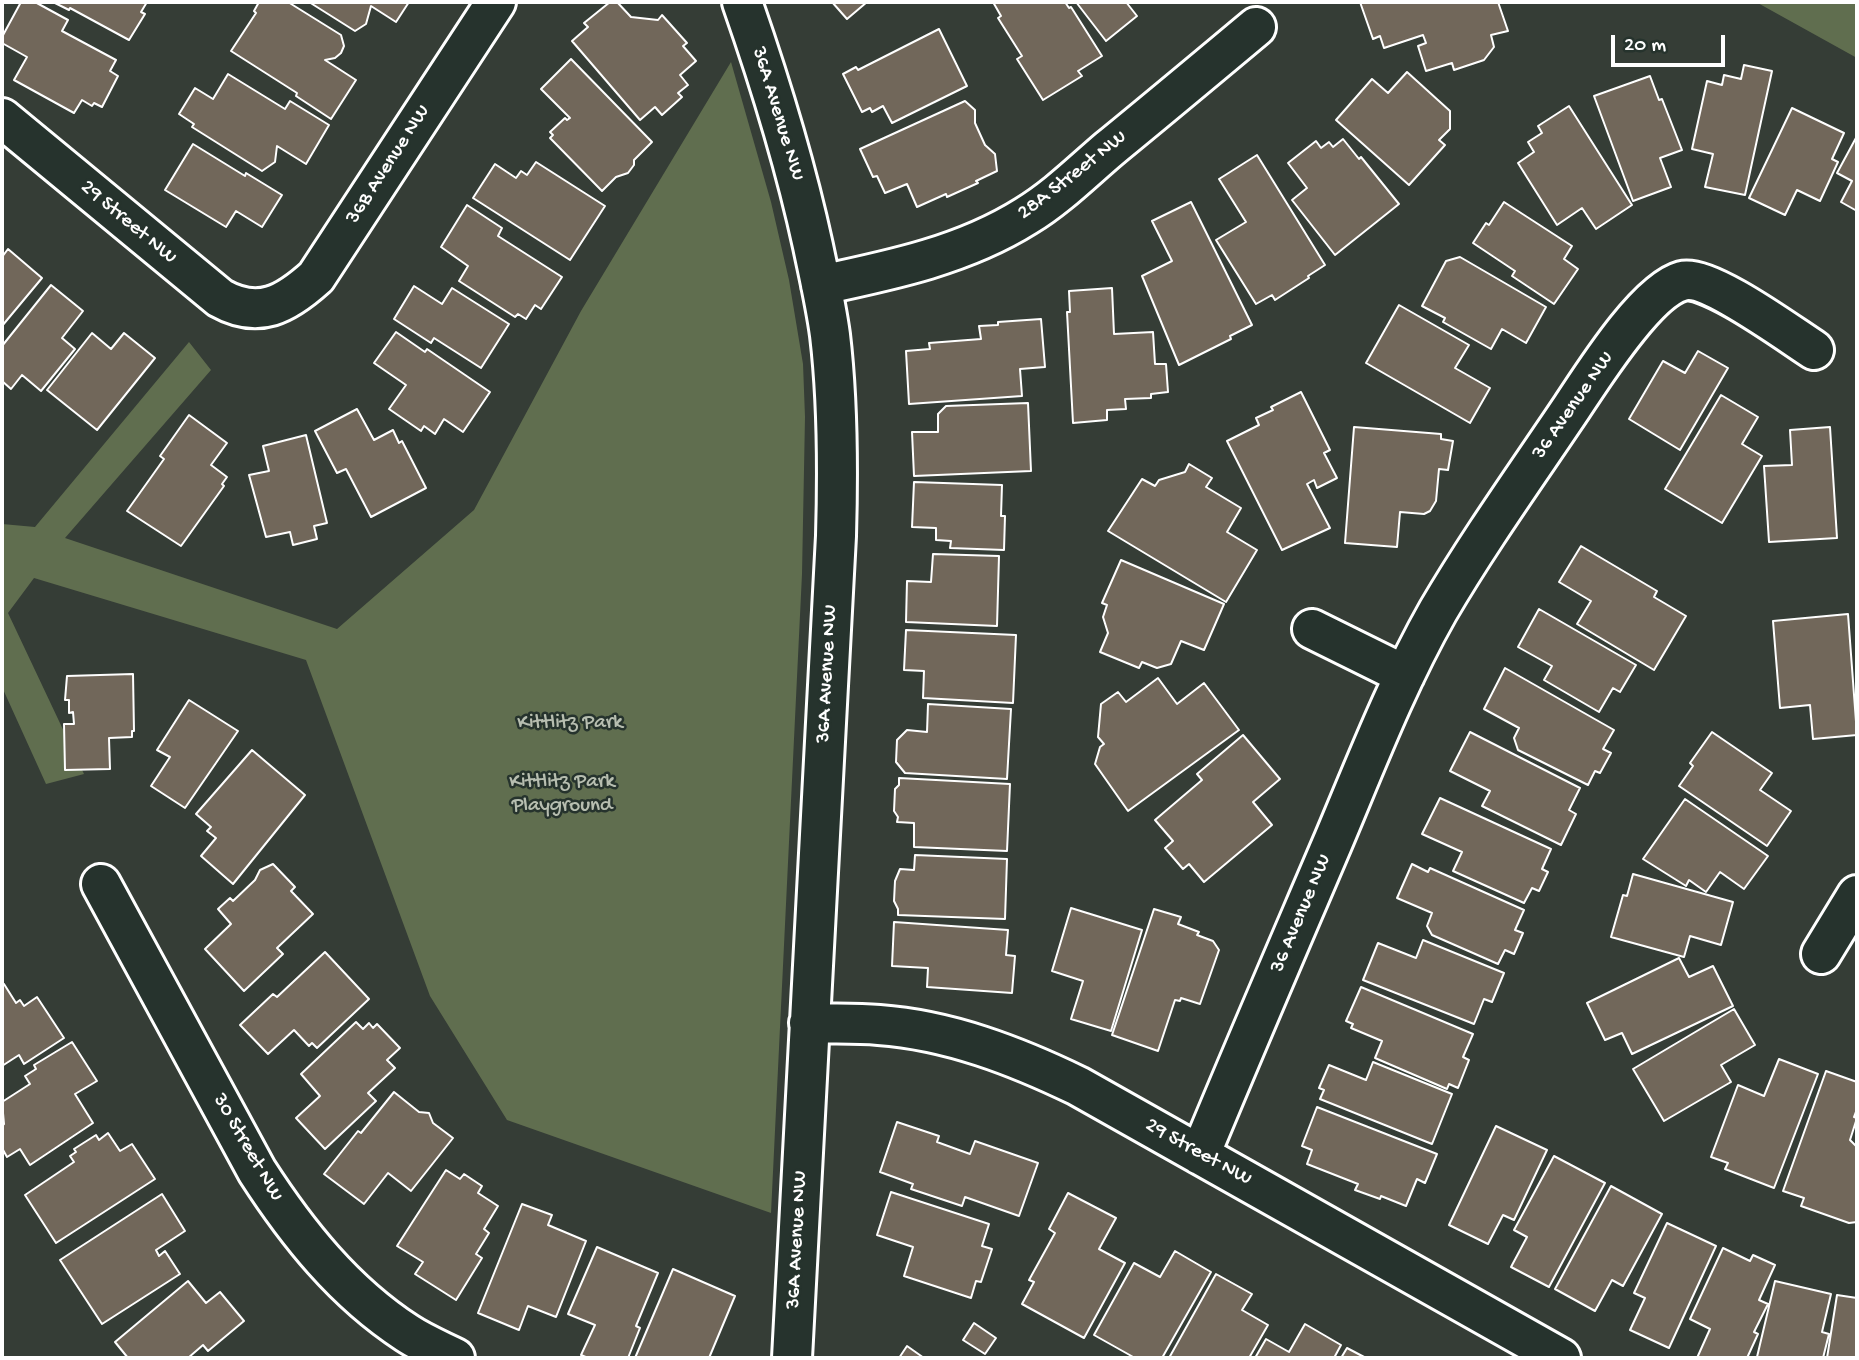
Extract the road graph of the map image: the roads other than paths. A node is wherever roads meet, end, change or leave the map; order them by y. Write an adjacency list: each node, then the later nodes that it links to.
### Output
1 (496, 2): 6 (street, 36B Avenue NW)
2 (742, 2): 5 (street, 36A Avenue NW)
3 (1256, 27): 5 (street, 28A Street NW)
4 (2, 118): 6 (street, 29 Street NW)
5 (821, 285): 13 (street, 36A Avenue NW)
6 (264, 308)
7 (1814, 350): 9 (street, 36 Avenue NW)
8 (1312, 629): 9 (street)
9 (1405, 675): 14 (street, 36 Avenue NW)
10 (101, 884): 15 (street, 30 Street NW)
11 (1856, 899): 12 (street)
12 (1821, 954)
13 (808, 1023): 14 (street, 29 Street NW); 16 (street, 36A Avenue NW)
14 (1200, 1155): 17 (street, 29 Street NW)
15 (455, 1358)
16 (792, 1358)
17 (1561, 1358)

